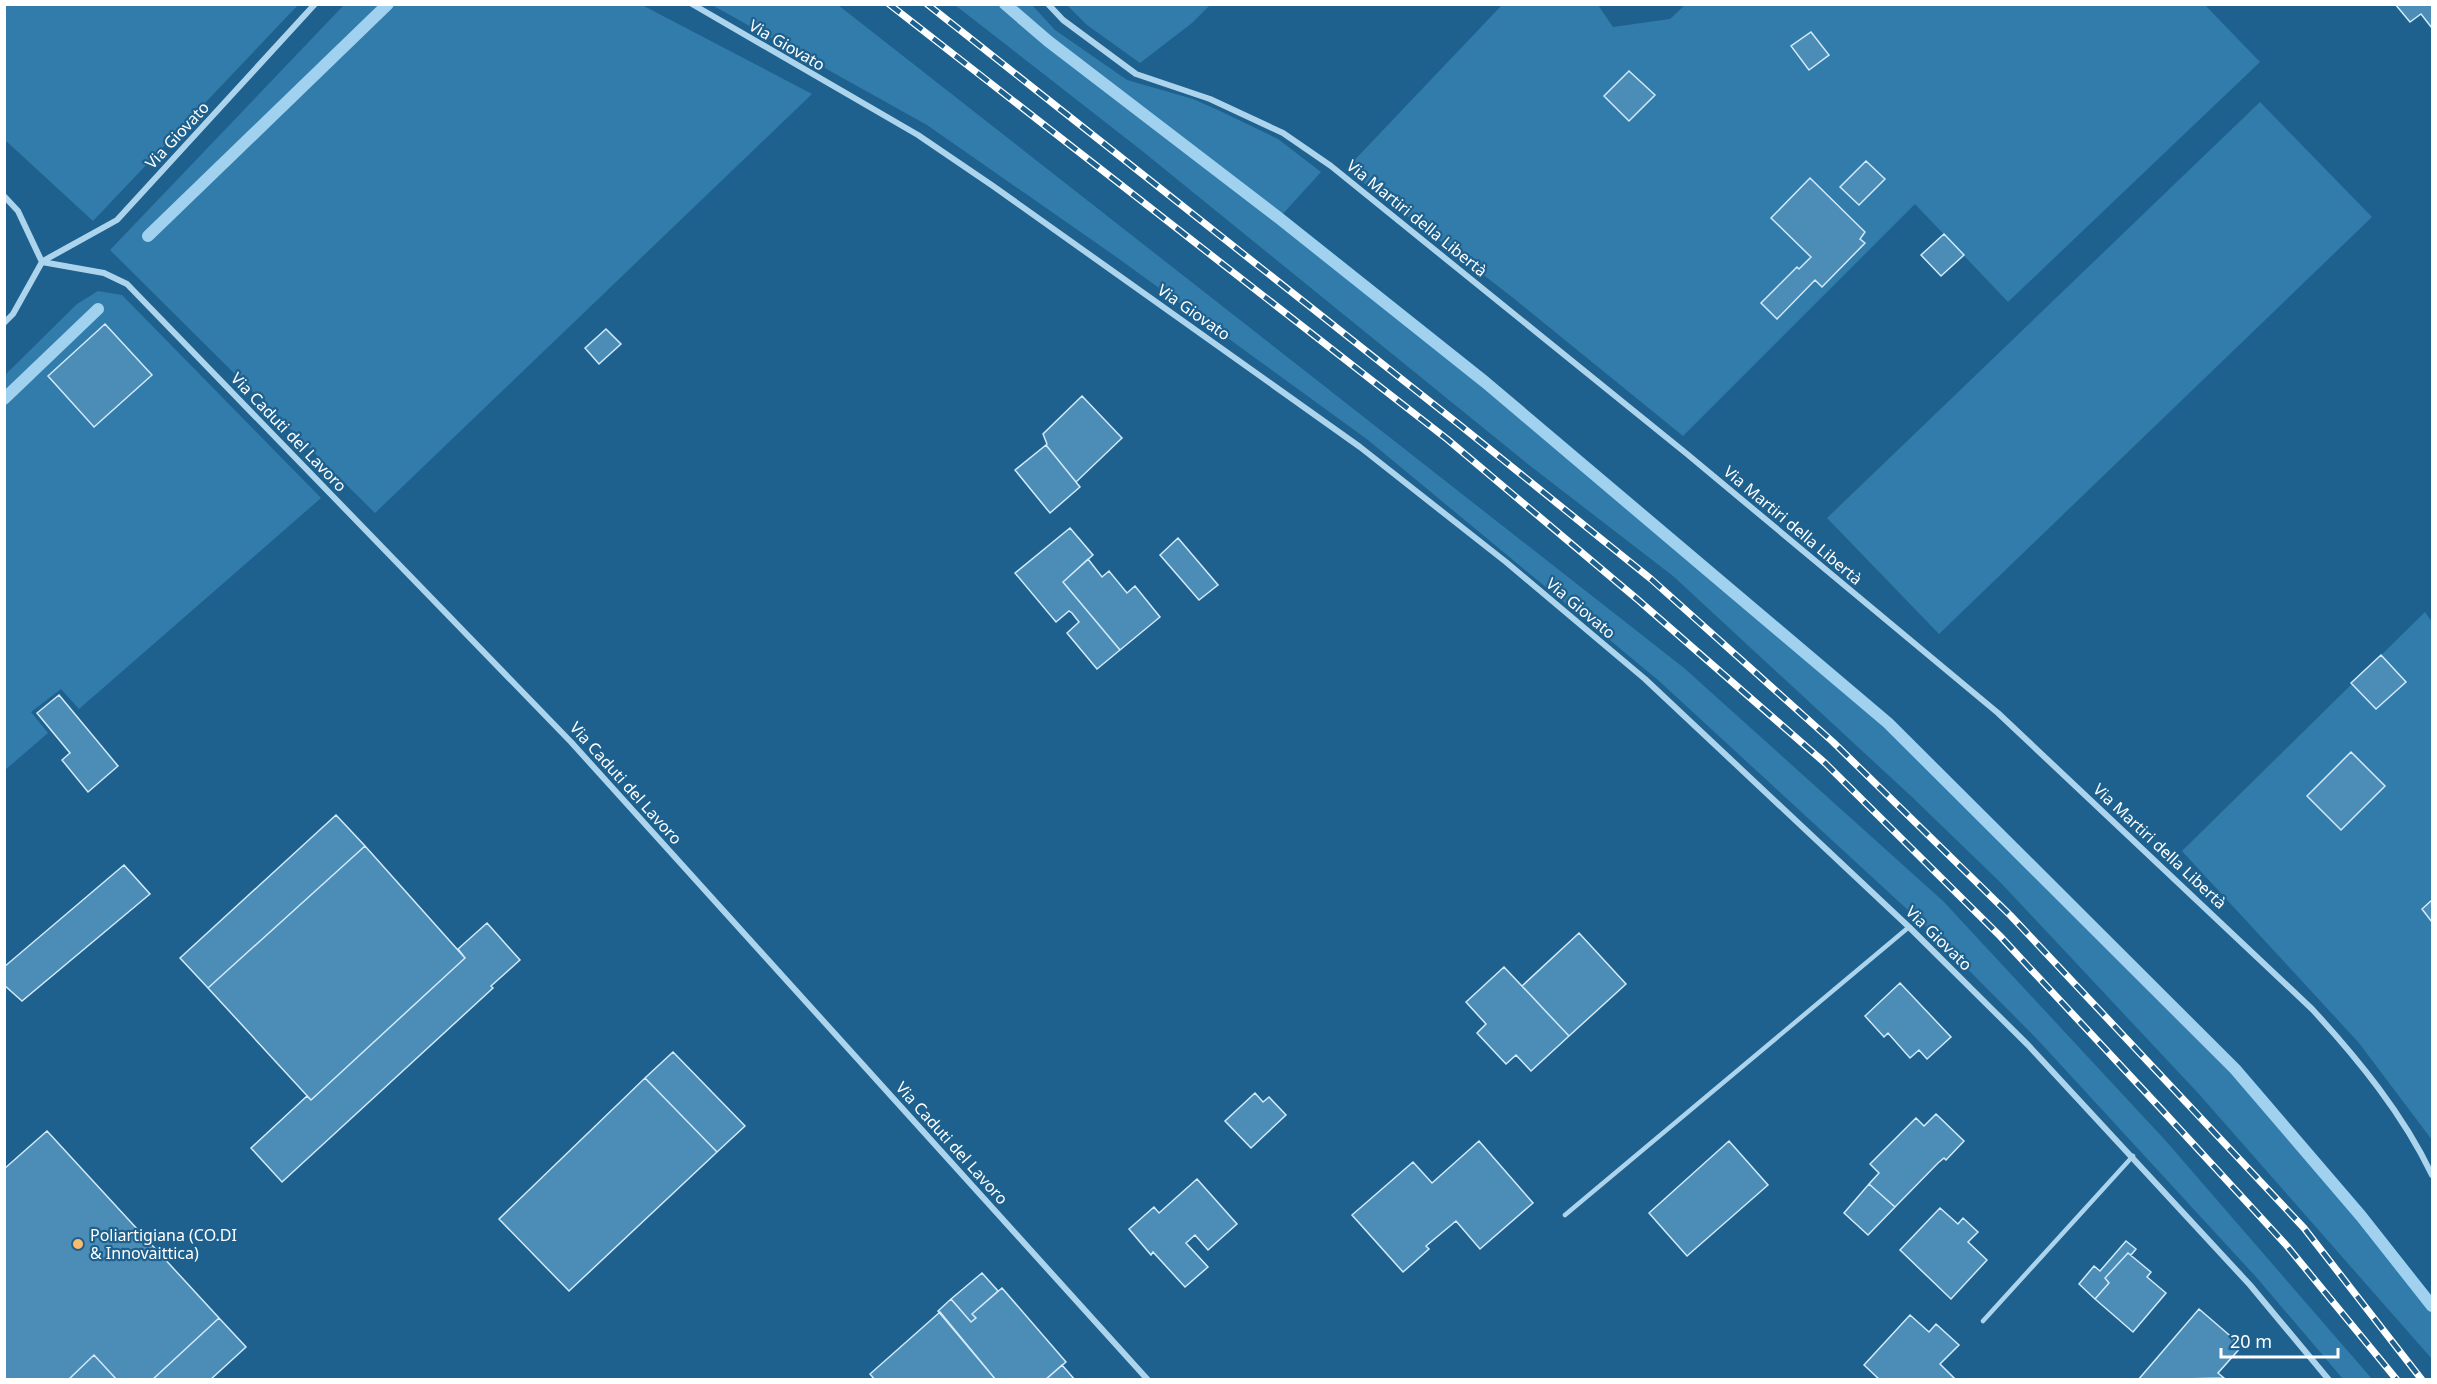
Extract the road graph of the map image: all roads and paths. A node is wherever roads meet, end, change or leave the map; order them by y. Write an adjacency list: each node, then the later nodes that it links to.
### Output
1 (315, 4): 5 (street, Via Giovato)
2 (692, 4): 7 (street, Via Giovato)
3 (1048, 4): 9 (street, Via Martiri della Libertà)
4 (4, 196): 5 (street)
5 (42, 262): 6 (street); 12 (street, Via Caduti del Lavoro)
6 (4, 323)
7 (1909, 927): 8 (street, Via Giovato); 10 (lane)
8 (2133, 1156): 11 (lane); 13 (street, Via Giovato)
9 (2433, 1175)
10 (1565, 1215)
11 (1983, 1321)
12 (1148, 1380)
13 (2329, 1380)

